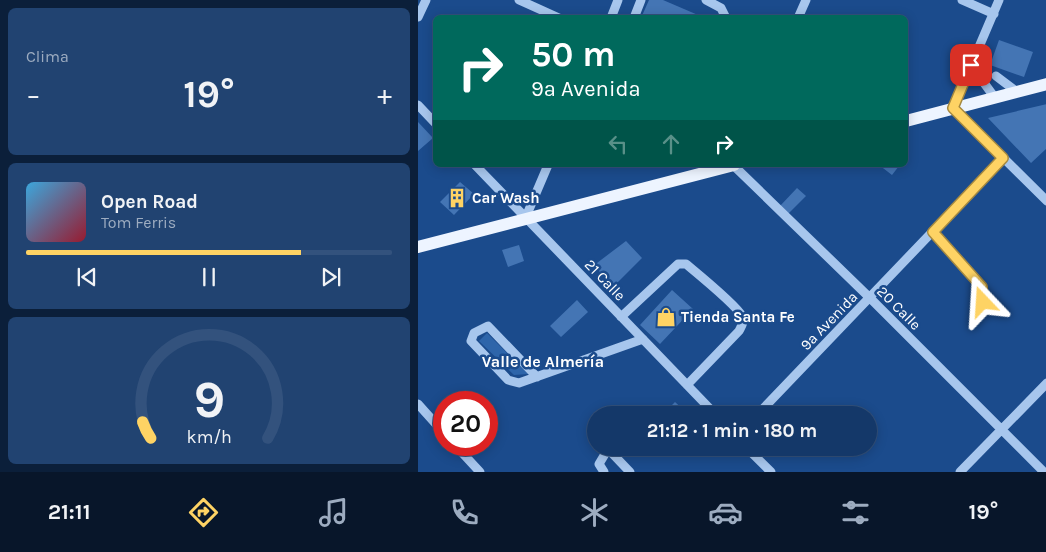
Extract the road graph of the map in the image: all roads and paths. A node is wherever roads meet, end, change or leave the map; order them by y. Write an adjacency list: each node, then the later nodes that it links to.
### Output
1 (426, 0): 15 (street)
2 (519, 0): 10 (street)
3 (618, 0): 11 (street)
4 (641, 0): 12 (street)
5 (706, 0): 13 (street)
6 (806, 0): 14 (street)
7 (962, 0): 9 (street)
8 (999, 0): 9 (street)
9 (994, 14): 16 (street)
10 (552, 15)
11 (612, 15)
12 (635, 15)
13 (725, 15)
14 (799, 15)
15 (418, 18)
16 (971, 65): 20 (street); 22 (street)
17 (996, 76): 19 (street)
18 (1046, 84): 19 (main road)
19 (1017, 92): 20 (main road)
20 (995, 98): 22 (main road)
21 (418, 105): 24 (street)
22 (953, 108): 23 (main road); 25 (street)
23 (908, 120)
24 (433, 121)
25 (1003, 158): 30 (street); 32 (street, 9a Avenida)
26 (476, 167): 31 (street, 21 Calle)
27 (547, 167): 31 (street)
28 (725, 167): 31 (main road)
29 (735, 167): 34 (street, 20 Calle)
30 (1046, 200)
31 (525, 219): 33 (main road); 36 (street, 21 Calle)
32 (933, 232): 34 (street, 9a Avenida); 35 (street)
33 (418, 247)
34 (870, 298): 43 (street, 9a Avenida); 47 (street, 20 Calle)
35 (983, 302)
36 (621, 317): 37 (street, 21 Calle); 40 (street)
37 (643, 339): 38 (street); 40 (street, 21 Calle)
38 (537, 377): 38 (street)
39 (1046, 383): 47 (street)
40 (687, 385): 42 (street, 21 Calle)
41 (418, 404): 44 (street)
42 (707, 406)
43 (766, 406)
44 (426, 413): 45 (street); 46 (street)
45 (418, 419)
46 (433, 421)
47 (1001, 430): 54 (street); 55 (street, 20 Calle)
48 (465, 456): 50 (street)
49 (755, 456): 53 (street)
50 (480, 472)
51 (604, 472): 52 (street)
52 (630, 472)
53 (771, 472)
54 (960, 472)
55 (1044, 472)

